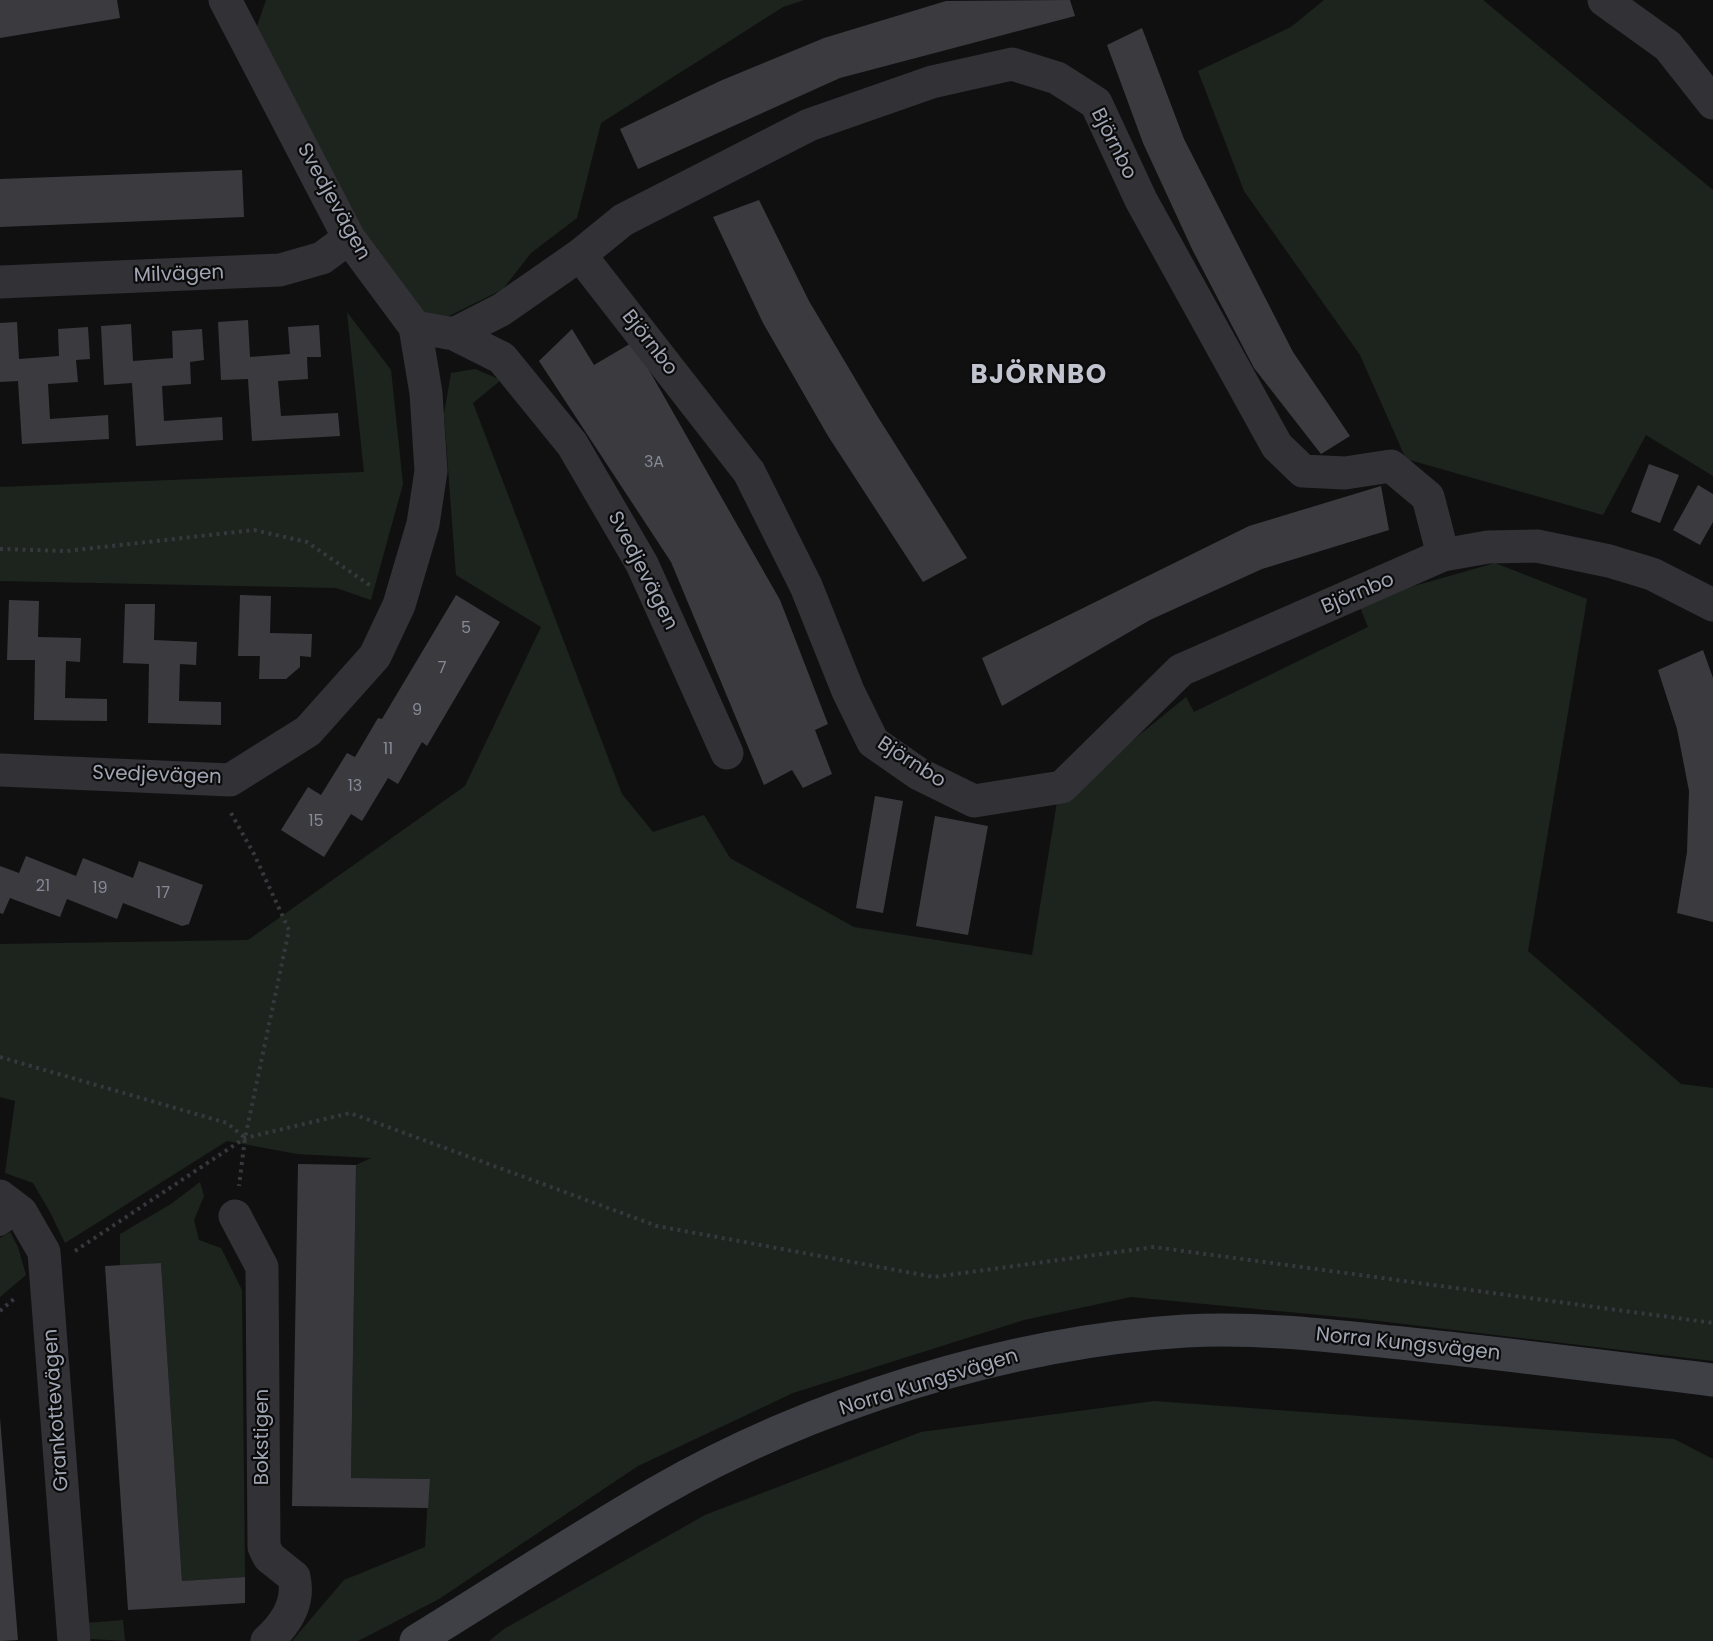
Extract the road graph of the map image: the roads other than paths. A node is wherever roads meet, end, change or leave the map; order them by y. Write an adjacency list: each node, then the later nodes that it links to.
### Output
1 (225, 0): 4 (street, Svedjevägen)
2 (1604, 0): 3 (street)
3 (1713, 103)
4 (349, 238): 6 (street, Milvägen); 7 (street, Svedjevägen)
5 (580, 255): 8 (street, Björnbo); 9 (street, Björnbo); 9 (street, Björnbo)
6 (0, 282)
7 (415, 327): 8 (street); 12 (street, Svedjevägen)
8 (454, 334): 11 (street, Svedjevägen)
9 (1443, 555): 10 (street, Björnbo)
10 (1713, 604)
11 (727, 753)
12 (0, 770)
13 (7, 1211): 16 (street, Grankottevägen)
14 (235, 1216): 17 (street, Bokstigen)
15 (1713, 1380): 18 (main road, Norra Kungsvägen)
16 (74, 1641)
17 (267, 1641)
18 (416, 1641)

